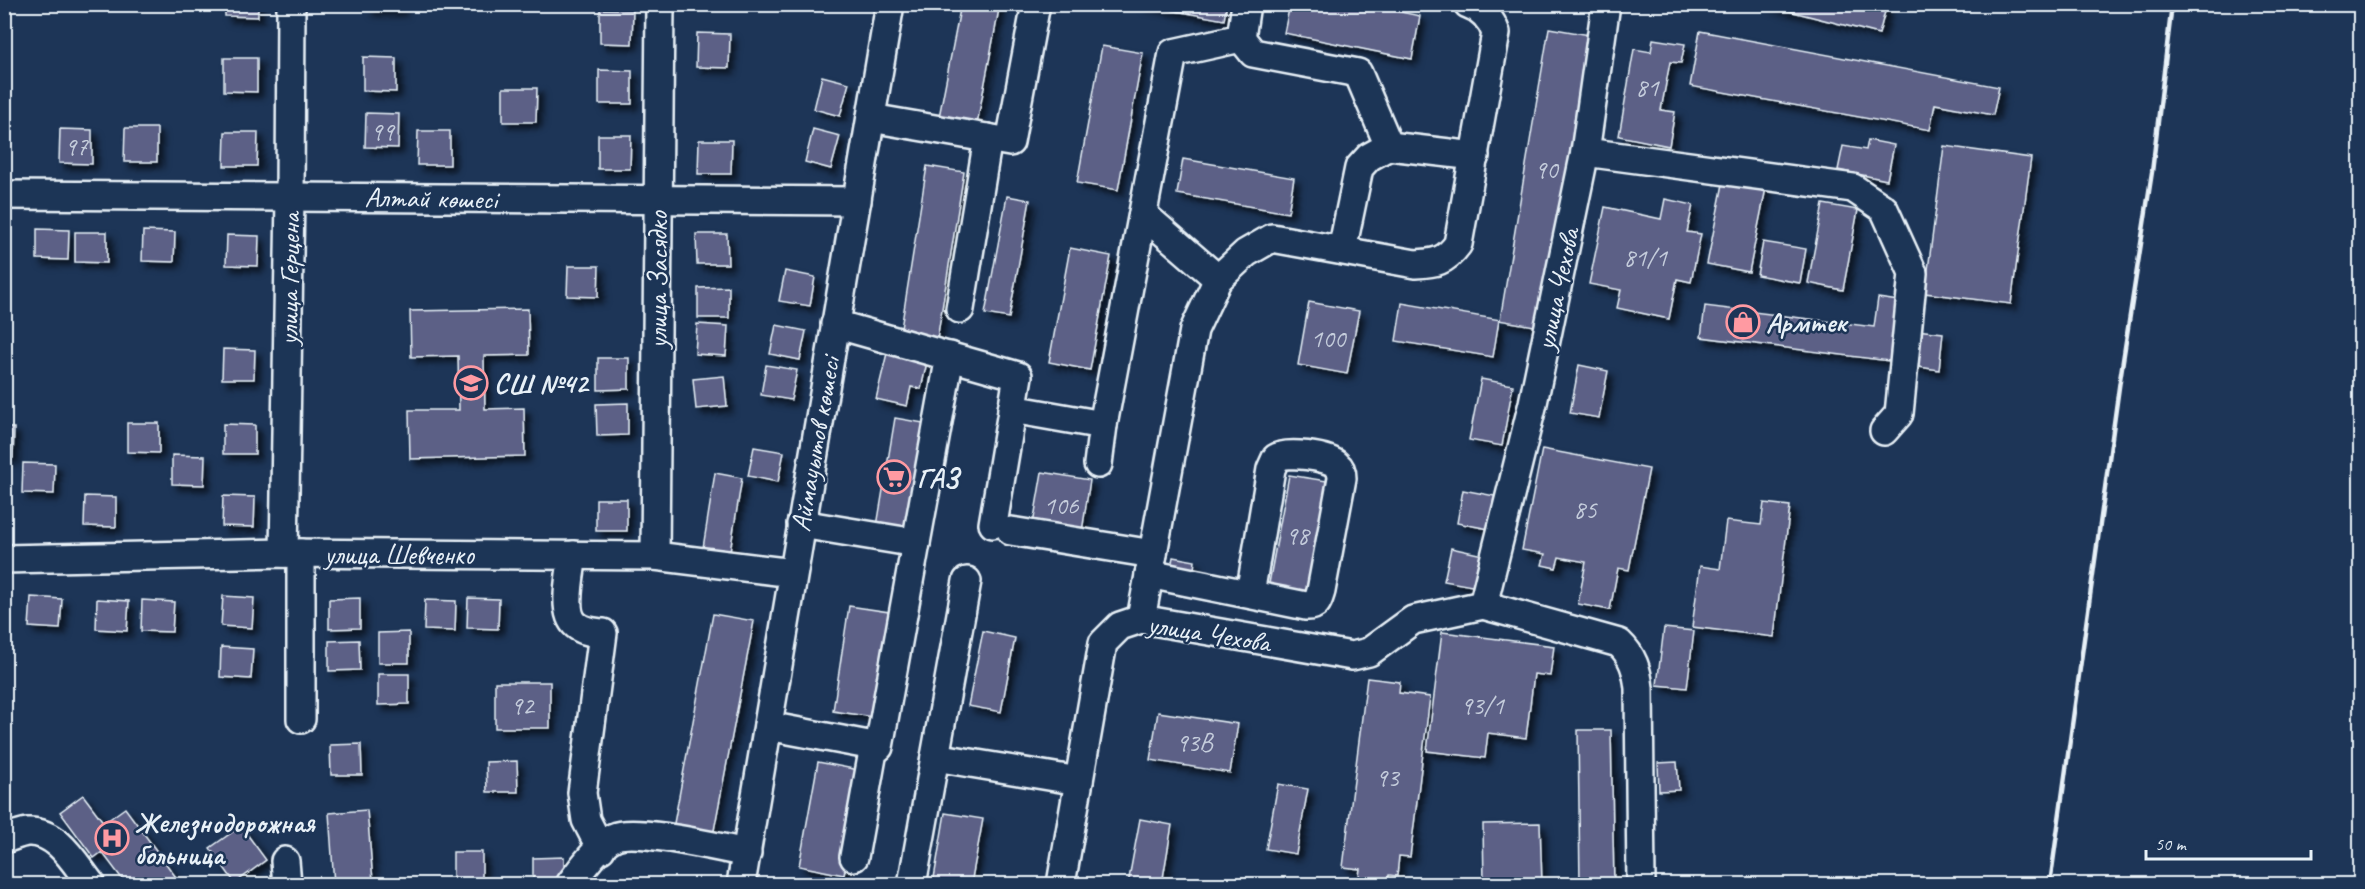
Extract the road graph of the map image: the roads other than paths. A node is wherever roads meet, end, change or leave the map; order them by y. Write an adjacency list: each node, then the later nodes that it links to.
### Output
1 (291, 4): 15 (street, улица Герцена)
2 (660, 4): 16 (street, улица Засядко)
3 (890, 4): 9 (street, Аймауытов көшесі)
4 (1036, 4): 10 (street)
5 (1246, 4): 8 (street)
6 (1468, 4): 13 (street)
7 (1606, 4): 12 (street, улица Чехова)
8 (1241, 38): 11 (street); 18 (street)
9 (871, 118): 10 (street); 17 (street, Аймауытов көшесі)
10 (988, 138): 21 (street)
11 (1389, 146): 13 (street); 19 (street)
12 (1585, 152): 26 (street); 38 (street, улица Чехова)
13 (1475, 156): 19 (street)
14 (4, 195): 15 (street, Алтай көшесі)
15 (290, 197): 16 (street, Алтай көшесі); 30 (street, улица Герцена)
16 (658, 201): 17 (street, Алтай көшесі); 32 (street, улица Засядко)
17 (857, 201): 22 (street, Аймауытов көшесі)
18 (1143, 215): 20 (street); 25 (street)
19 (1342, 250): 20 (street)
20 (1218, 279): 34 (street)
21 (960, 309)
22 (835, 324): 23 (street); 28 (street, Аймауытов көшесі)
23 (950, 356): 24 (street); 29 (street)
24 (1012, 409): 25 (street); 34 (street)
25 (1104, 425): 27 (street)
26 (1884, 431)
27 (1098, 464)
28 (801, 524): 29 (street); 35 (street, Аймауытов көшесі)
29 (916, 543): 42 (street)
30 (292, 553): 31 (street, улица Шевченко); 33 (street, улица Шевченко); 40 (street, улица Герцена)
31 (573, 555): 32 (street, улица Шевченко); 46 (street)
32 (655, 556): 35 (street, улица Шевченко)
33 (4, 559)
34 (1151, 564): 37 (street); 39 (street)
35 (793, 573): 41 (street, Аймауытов көшесі)
36 (967, 581): 43 (street)
37 (1250, 594): 37 (street)
38 (1483, 606): 39 (street, улица Чехова); 54 (street, улица Чехова)
39 (1141, 619): 44 (street, улица Чехова)
40 (301, 719)
41 (768, 726): 42 (street); 47 (street, Аймауытов көшесі)
42 (874, 746): 48 (street)
43 (935, 757): 44 (street); 49 (street)
44 (1079, 781): 53 (street, улица Чехова)
45 (4, 839): 50 (street)
46 (601, 849): 47 (street); 51 (street)
47 (747, 853): 52 (street, Аймауытов көшесі)
48 (854, 857)
49 (913, 879)
50 (90, 885)
51 (570, 885)
52 (741, 885)
53 (1061, 885)
54 (1641, 885)

